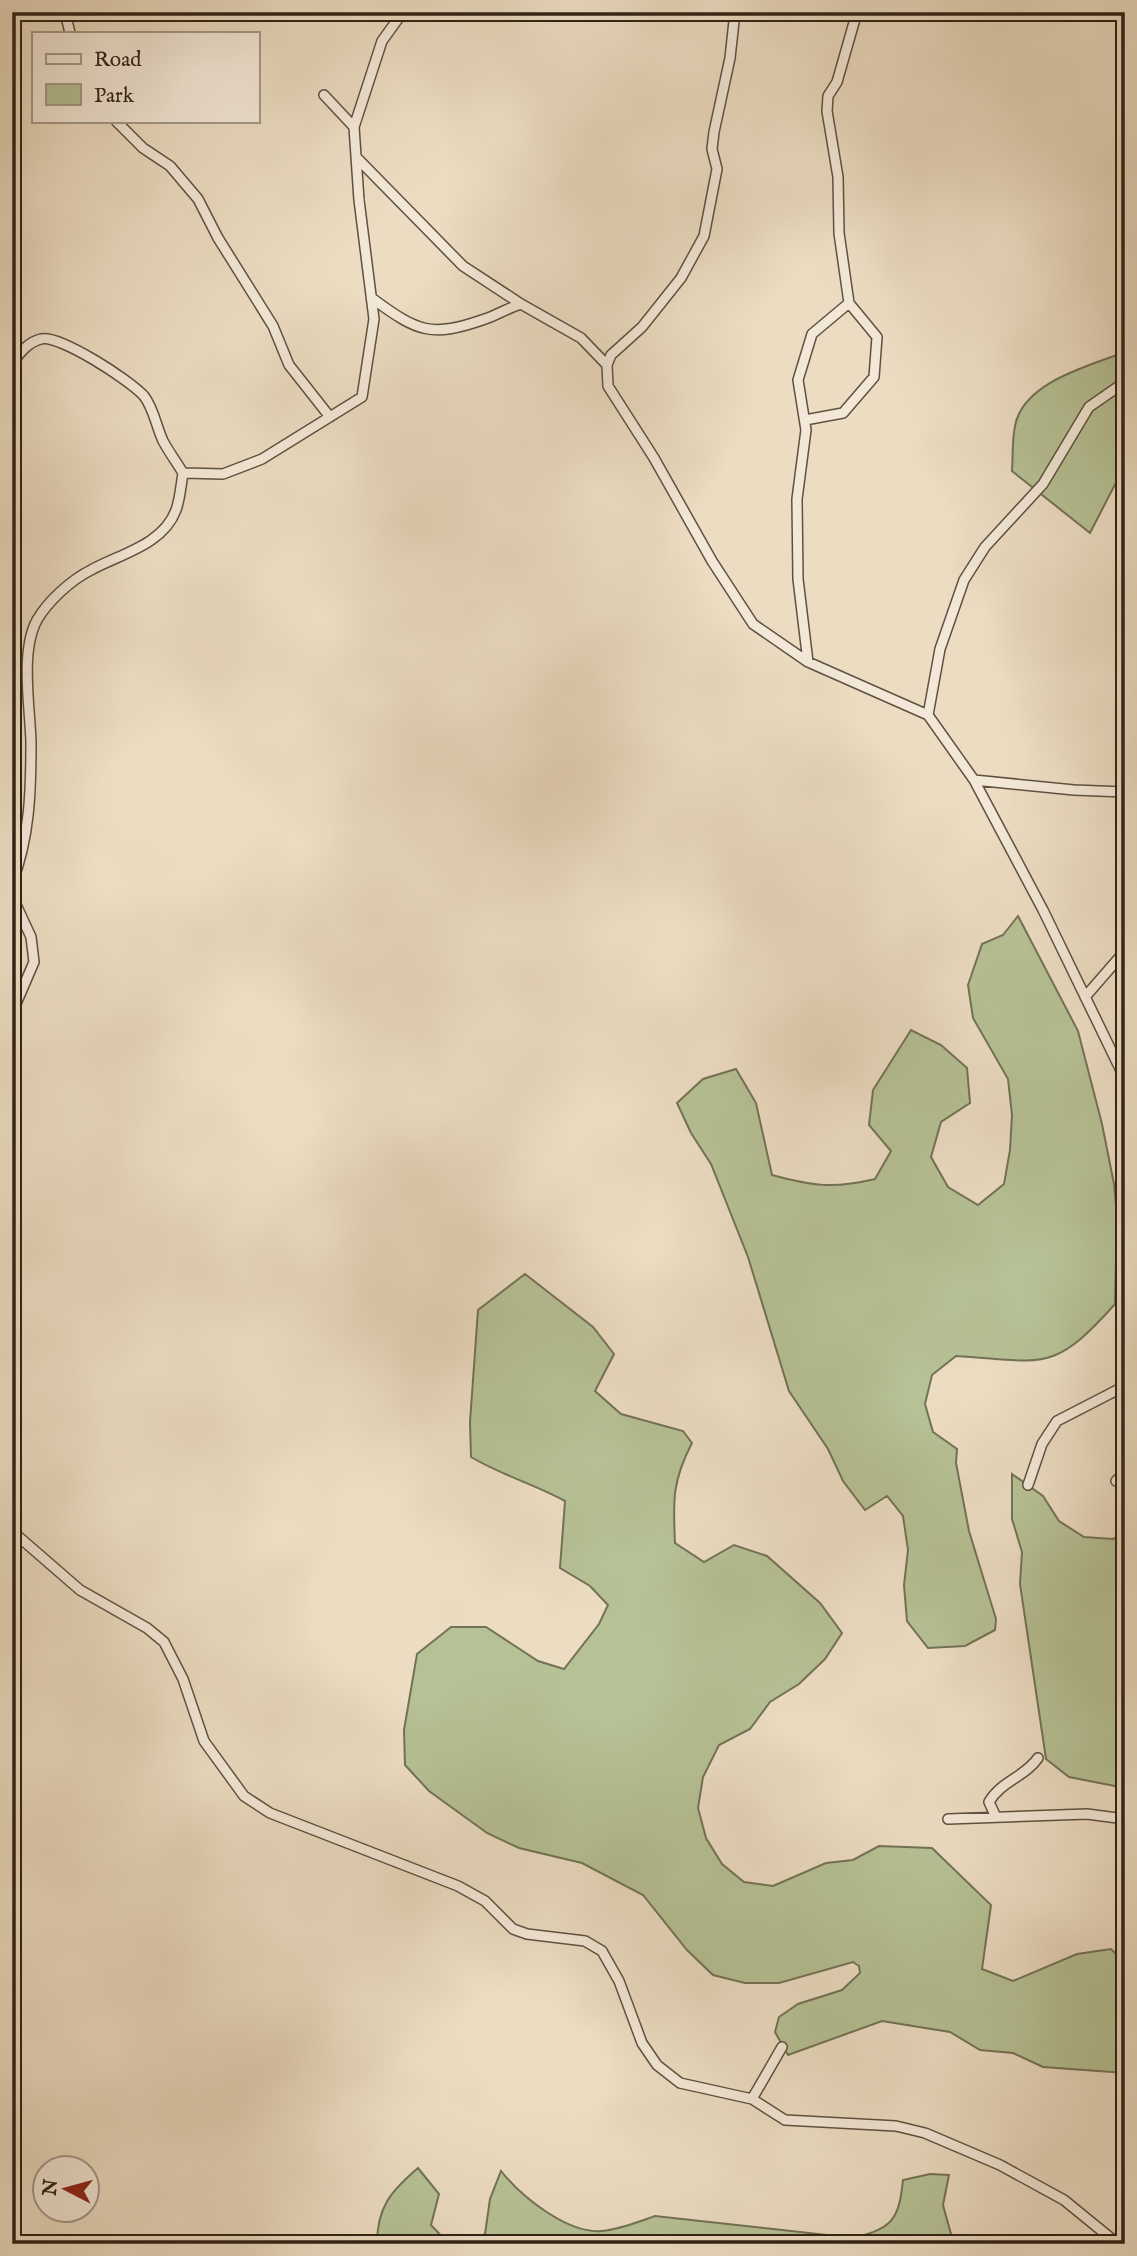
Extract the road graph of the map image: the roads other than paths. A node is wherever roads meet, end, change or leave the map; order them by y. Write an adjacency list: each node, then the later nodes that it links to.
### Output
1 (65, 12): 5 (street)
2 (403, 12): 8 (street)
3 (735, 12): 14 (street)
4 (857, 12): 11 (street)
5 (70, 32)
6 (324, 95): 8 (street)
7 (117, 122): 16 (street)
8 (354, 127): 9 (street)
9 (358, 158): 10 (street); 12 (street)
10 (373, 299): 12 (street); 16 (street)
11 (849, 303): 17 (street); 17 (street)
12 (521, 304): 14 (street)
13 (12, 363): 18 (street)
14 (607, 365): 19 (street)
15 (1125, 382): 20 (street)
16 (330, 417): 18 (street)
17 (805, 420): 19 (street)
18 (183, 473): 23 (street)
19 (808, 662): 20 (street)
20 (928, 715): 21 (street)
21 (974, 780): 22 (street); 26 (street)
22 (1125, 792)
23 (12, 883)
24 (12, 896): 27 (street)
25 (1125, 951): 26 (street)
26 (1085, 997): 28 (street)
27 (12, 1013)
28 (1125, 1079)
29 (1125, 1386): 32 (street)
30 (1125, 1472): 31 (street)
31 (1115, 1481)
32 (1028, 1485)
33 (12, 1531): 39 (street)
34 (1038, 1758): 35 (street)
35 (995, 1815): 36 (street); 37 (street)
36 (948, 1819)
37 (1125, 1819)
38 (782, 2047): 39 (street)
39 (752, 2099): 40 (street)
40 (1118, 2244)

